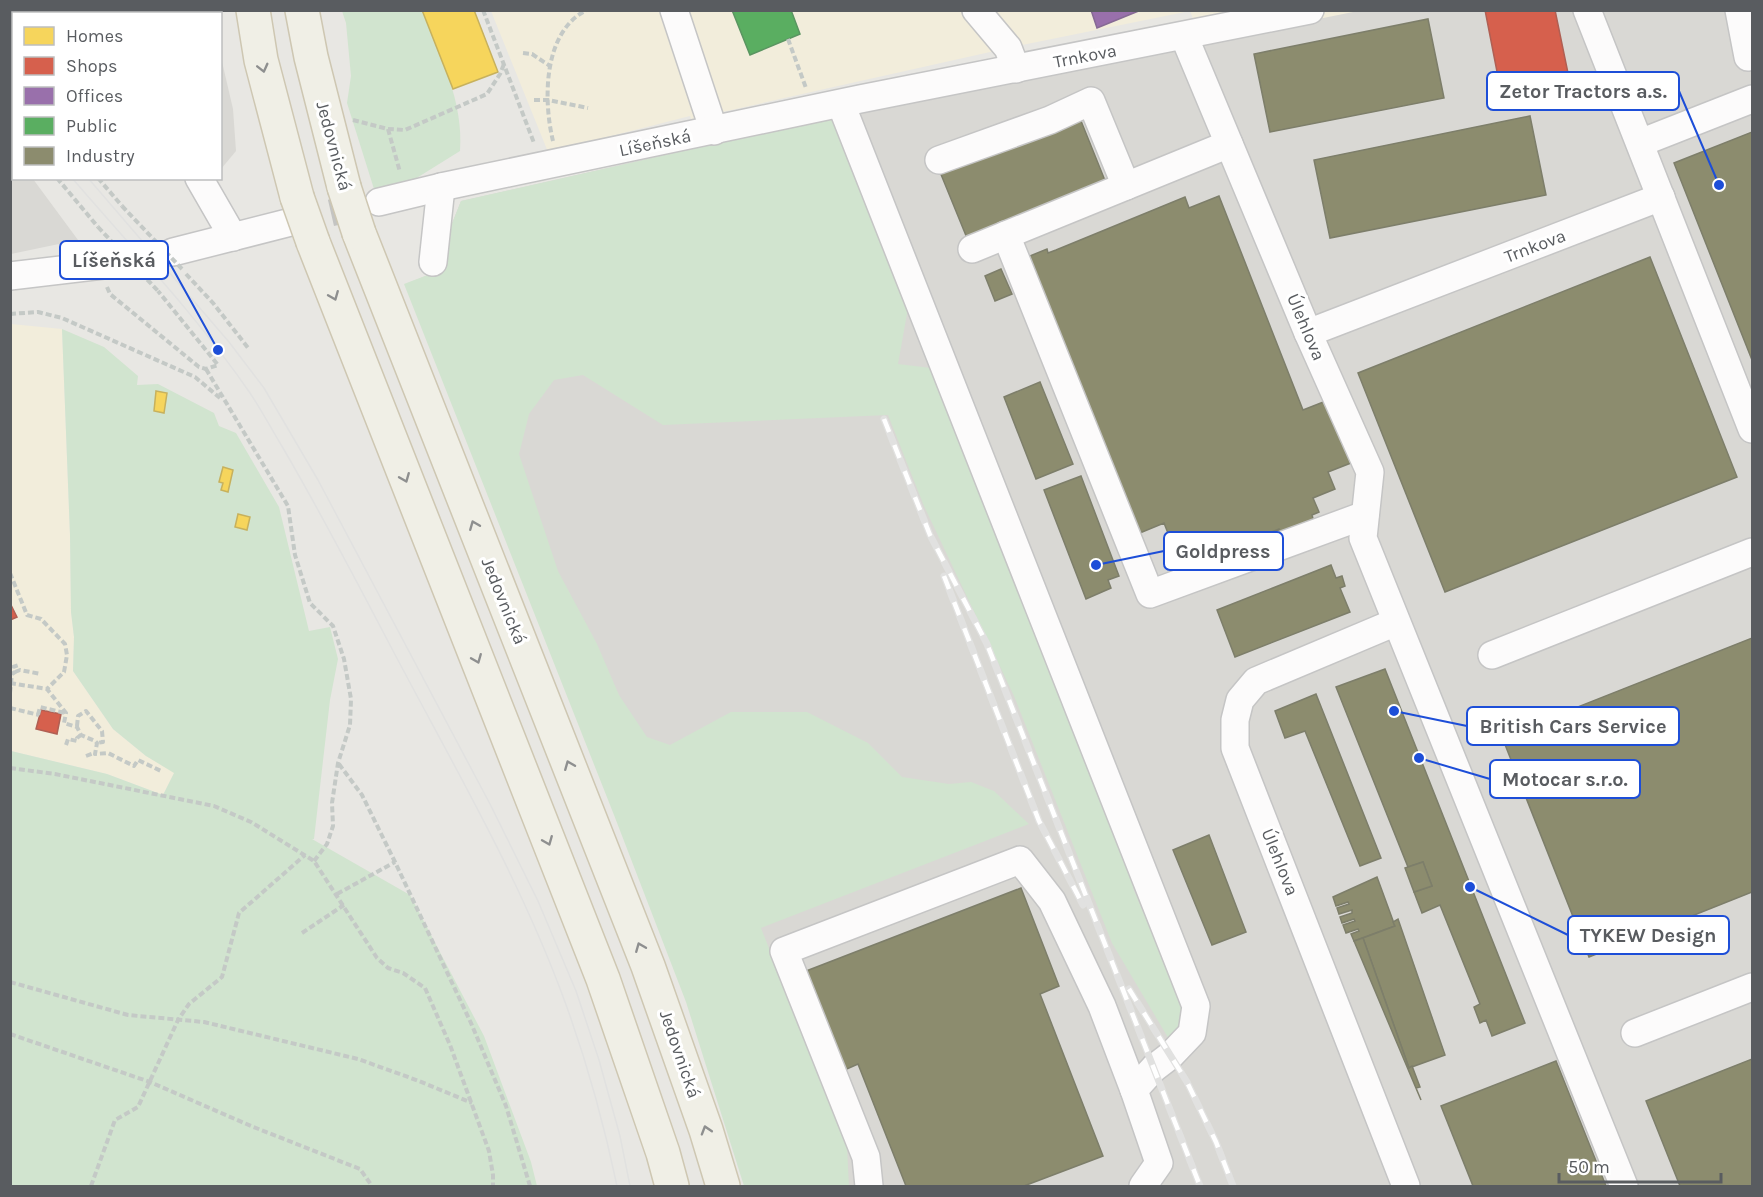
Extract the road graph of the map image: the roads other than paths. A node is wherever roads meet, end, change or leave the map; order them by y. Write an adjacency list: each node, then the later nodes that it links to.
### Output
1 (253, 10): 22 (main road, one-way to 22)
2 (302, 10): 40 (main road, Jedovnická, one-way to 2, bridge)
3 (674, 10): 13 (street)
4 (976, 10): 10 (street)
5 (1587, 10): 14 (street)
6 (1739, 10): 9 (street)
7 (1296, 12): 8 (street, Trnkova)
8 (1184, 36): 10 (street, Trnkova); 15 (street, Úlehlova)
9 (1748, 57)
10 (1016, 69): 12 (street, Trnkova)
11 (1752, 99): 14 (street)
12 (851, 101): 13 (street, Líšeňská); 38 (street)
13 (714, 131): 19 (street, Líšeňská)
14 (1640, 143): 20 (street)
15 (1229, 144): 18 (street); 30 (street, Úlehlova)
16 (939, 160): 18 (street)
17 (200, 180): 24 (street)
18 (1126, 186): 23 (street)
19 (441, 187): 21 (street, Líšeňská); 28 (street)
20 (1662, 197): 30 (street, Trnkova); 31 (street)
21 (379, 202)
22 (300, 220): 24 (street); 39 (main road, one-way to 39)
23 (1006, 235): 25 (street); 32 (street)
24 (233, 237): 27 (street)
25 (972, 249)
26 (123, 261): 29 (street)
27 (178, 261)
28 (433, 262)
29 (10, 276)
30 (1308, 333): 32 (street, Úlehlova)
31 (1752, 429)
32 (1365, 515): 34 (street, Úlehlova)
33 (1752, 552): 35 (street)
34 (1396, 622): 43 (street, Úlehlova); 44 (street, Úlehlova)
35 (1492, 655)
36 (1752, 987): 37 (street)
37 (1635, 1033)
38 (1134, 1090): 41 (street); 42 (street)
39 (672, 1186)
40 (723, 1186)
41 (869, 1186)
42 (1143, 1186)
43 (1406, 1186)
44 (1624, 1186)

